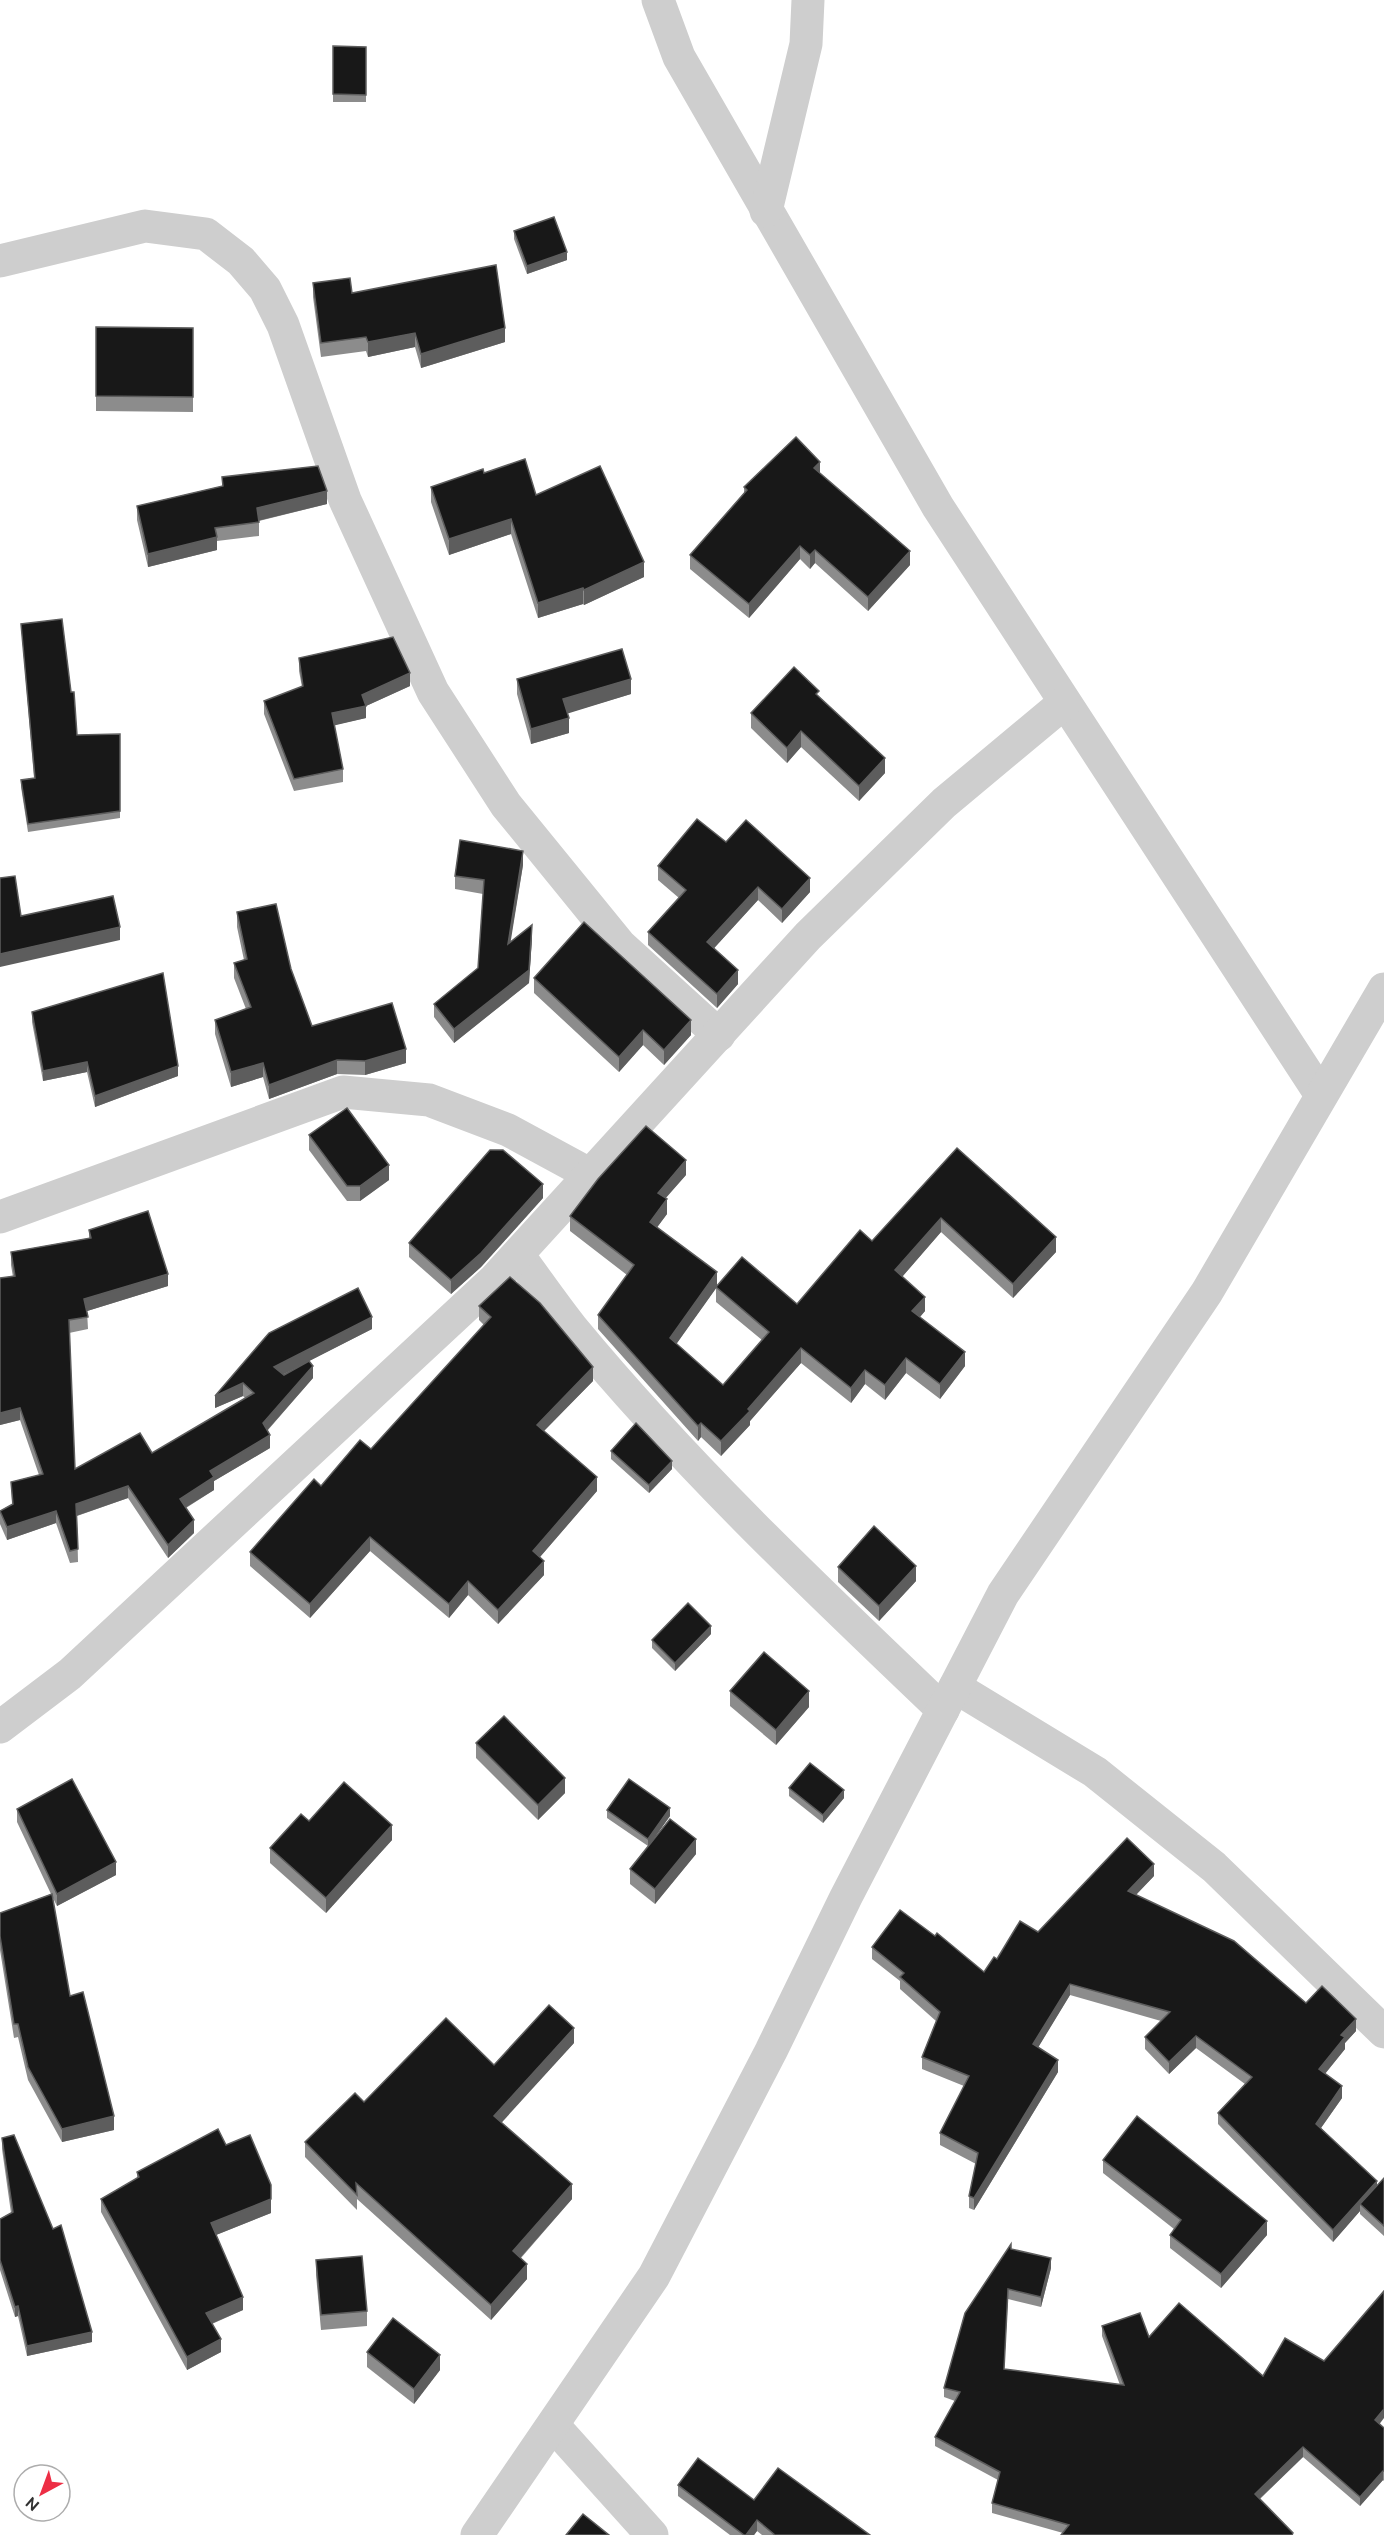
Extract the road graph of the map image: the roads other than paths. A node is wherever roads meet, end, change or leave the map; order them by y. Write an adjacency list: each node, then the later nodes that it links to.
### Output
1 (658, 0): 3 (street)
2 (808, 0): 3 (street)
3 (766, 211): 5 (street)
4 (0, 261): 7 (street)
5 (1064, 703): 7 (street); 8 (street)
6 (1384, 989): 8 (street)
7 (719, 1035): 9 (street)
8 (1321, 1095): 12 (street)
9 (591, 1175): 10 (street); 11 (street)
10 (0, 1217)
11 (518, 1255): 12 (street); 13 (street)
12 (949, 1698): 14 (street); 15 (street)
13 (0, 1727)
14 (1384, 2032)
15 (553, 2425): 16 (street); 17 (street)
16 (477, 2535)
17 (652, 2535)

